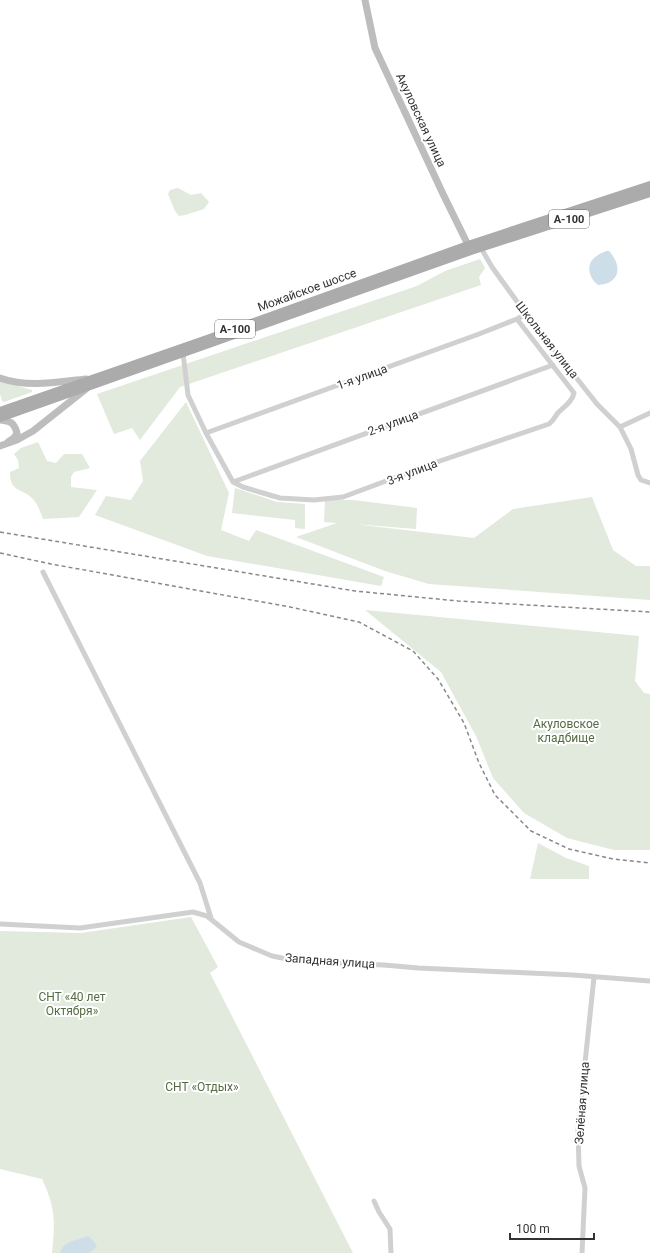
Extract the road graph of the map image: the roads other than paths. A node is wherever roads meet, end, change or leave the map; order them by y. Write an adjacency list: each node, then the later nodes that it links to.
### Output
1 (365, 0): 5 (street, Акуловская улица)
2 (650, 185): 5 (main road, Можайское шоссе / А-100)
3 (650, 193): 4 (main road, А-100)
4 (484, 247): 5 (main road, Можайское шоссе / А-100); 6 (street, Школьная улица)
5 (470, 248): 8 (main road, Можайское шоссе / А-100); 11 (main road, Можайское шоссе / А-100)
6 (526, 314): 7 (street, 1-я улица); 16 (street, Школьная улица)
7 (517, 319): 9 (street); 17 (street, 1-я улица)
8 (183, 353): 12 (main road, Можайское шоссе / А-100); 17 (street)
9 (553, 365): 19 (street, 2-я улица); 19 (street, 3-я улица)
10 (0, 378): 11 (street)
11 (96, 378): 13 (main road, Можайское шоссе / А-100)
12 (90, 386): 15 (main road, Можайское шоссе / А-100); 18 (street)
13 (0, 410)
14 (650, 413): 16 (street)
15 (0, 419): 18 (street)
16 (620, 427): 20 (street, Школьная улица)
17 (206, 433): 19 (street)
18 (1, 446)
19 (233, 482)
20 (650, 483)
21 (43, 572): 22 (street)
22 (212, 919): 23 (street, Западная улица); 24 (street, Западная улица)
23 (0, 924)
24 (594, 977): 25 (street, Западная улица); 28 (street, Зелёная улица)
25 (650, 981)
26 (374, 1201): 27 (street)
27 (391, 1253)
28 (582, 1253)

